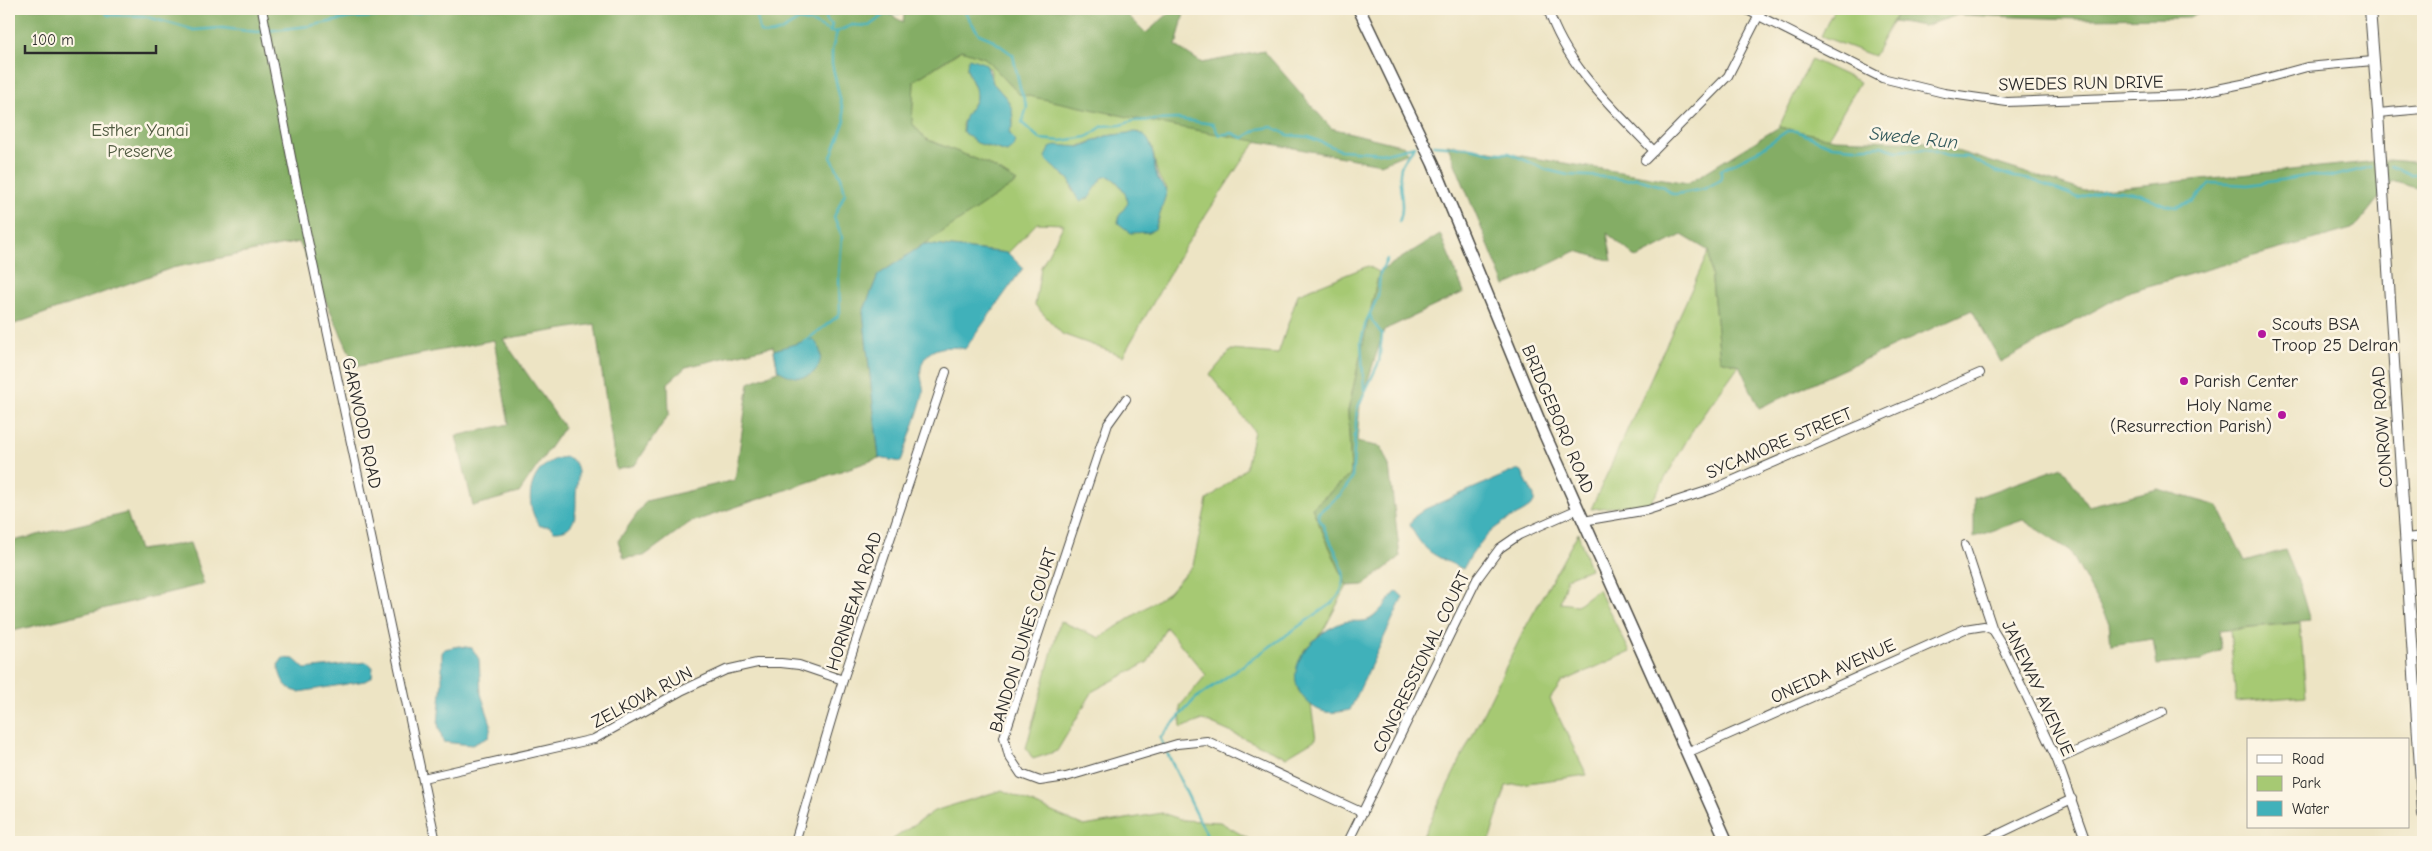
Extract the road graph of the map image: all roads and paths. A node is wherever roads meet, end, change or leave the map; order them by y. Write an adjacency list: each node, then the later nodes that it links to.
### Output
1 (262, 9): 25 (street, GARWOOD ROAD)
2 (1359, 9): 15 (main road, BRIDGEBORO ROAD)
3 (1548, 9): 10 (street)
4 (1745, 9): 6 (street, SWEDES RUN DRIVE)
5 (2370, 9): 7 (street, CONROW ROAD)
6 (1760, 12): 7 (street, SWEDES RUN DRIVE); 10 (street)
7 (2373, 61): 9 (street, CONROW ROAD)
8 (2423, 109): 9 (street)
9 (2378, 113): 18 (street, CONROW ROAD)
10 (1654, 150): 11 (street)
11 (1646, 160)
12 (946, 372): 21 (street, HORNBEAM ROAD)
13 (1980, 373): 16 (street, SYCAMORE STREET)
14 (1126, 399): 27 (street, BANDON DUNES COURT)
15 (1578, 510): 16 (main road, BRIDGEBORO ROAD); 27 (street, CONGRESSIONAL COURT)
16 (1583, 521): 23 (main road, BRIDGEBORO ROAD)
17 (2423, 536): 18 (street)
18 (2406, 538): 28 (street, CONROW ROAD)
19 (1965, 545): 20 (street, JANEWAY AVENUE)
20 (1993, 630): 23 (street, ONEIDA AVENUE); 24 (street, JANEWAY AVENUE)
21 (843, 680): 25 (street, ZELKOVA RUN); 30 (street, HORNBEAM ROAD)
22 (2163, 712): 24 (street)
23 (1688, 753): 32 (main road, BRIDGEBORO ROAD)
24 (2057, 760): 26 (street, JANEWAY AVENUE)
25 (423, 778): 29 (street, GARWOOD ROAD)
26 (2072, 799): 33 (street); 34 (street, JANEWAY AVENUE)
27 (1362, 813): 31 (street, CONGRESSIONAL COURT)
28 (2423, 814)
29 (436, 842)
30 (796, 842)
31 (1348, 842)
32 (1727, 842)
33 (1982, 842)
34 (2086, 842)

